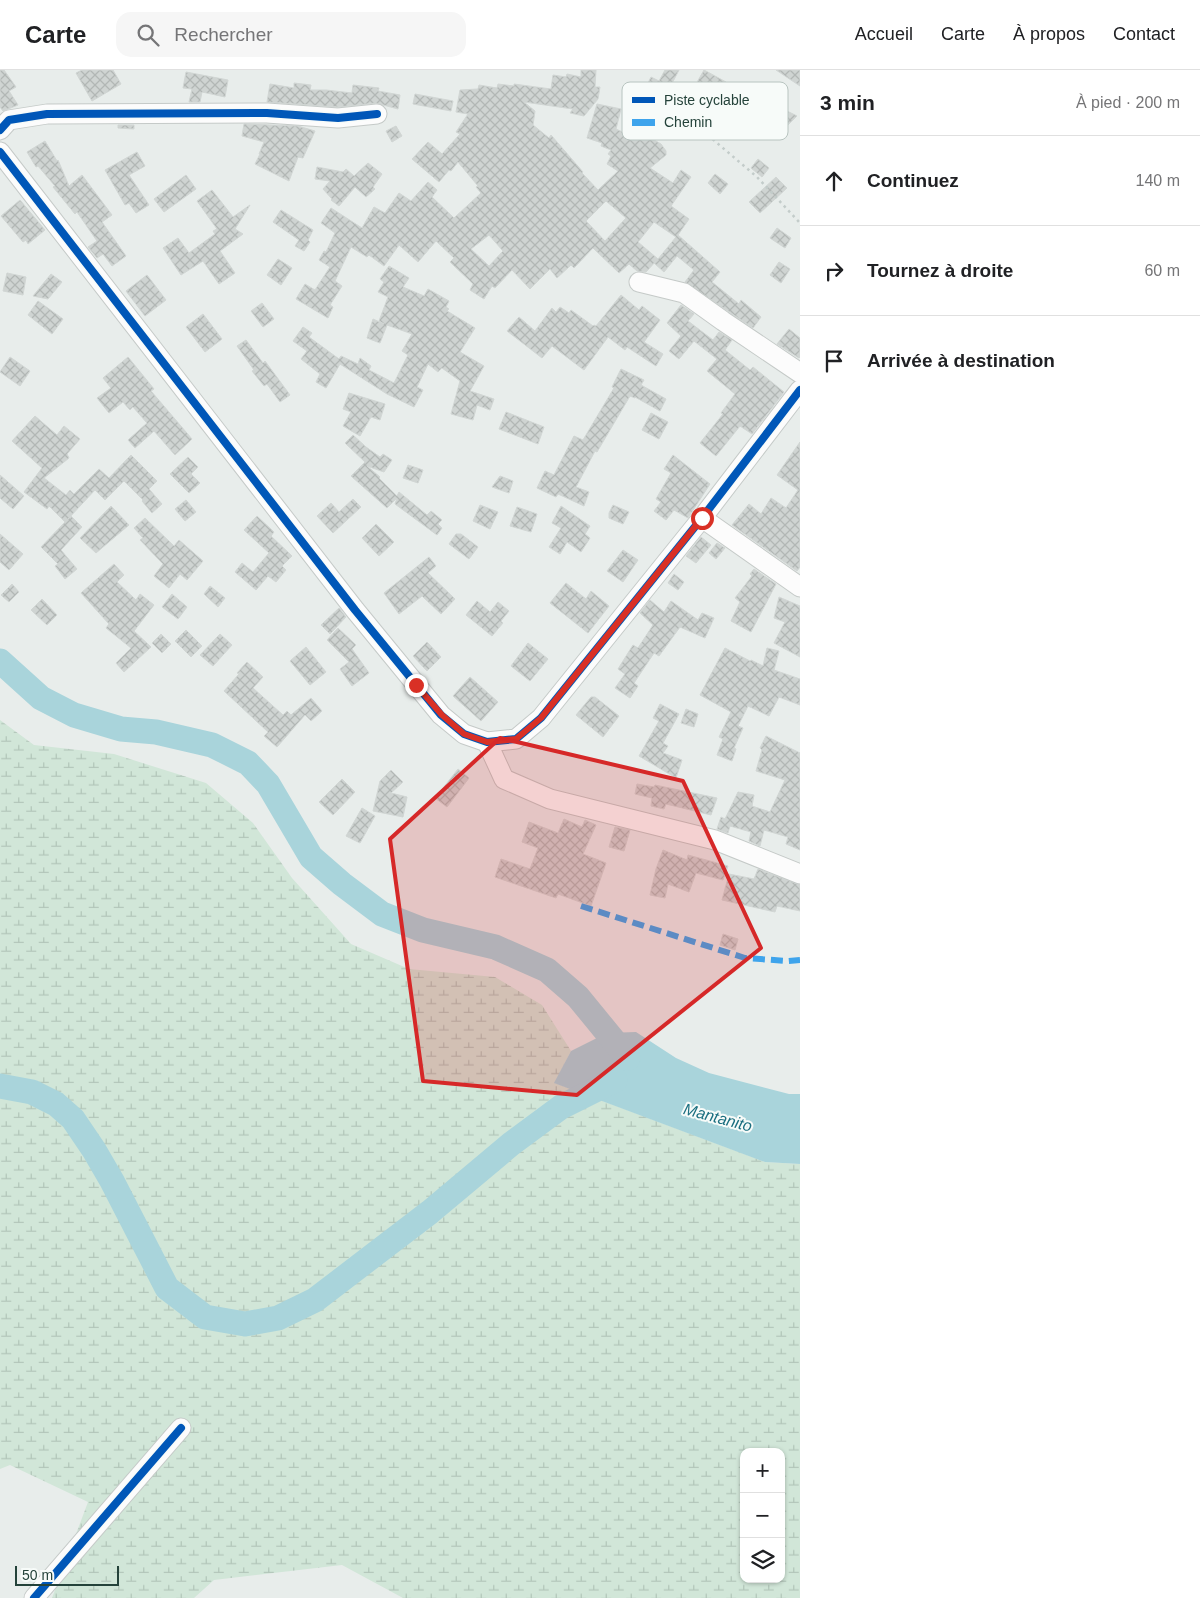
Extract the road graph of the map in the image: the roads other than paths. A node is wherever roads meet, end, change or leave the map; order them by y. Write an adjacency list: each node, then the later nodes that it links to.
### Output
1 (377, 114): 2 (street)
2 (0, 130)
3 (0, 152): 9 (street)
4 (639, 282): 5 (street)
5 (800, 373)
6 (797, 399): 7 (street)
7 (702, 518): 8 (street); 9 (street)
8 (800, 587)
9 (487, 742): 10 (street)
10 (800, 874)
11 (181, 1428): 12 (street)
12 (34, 1598)

